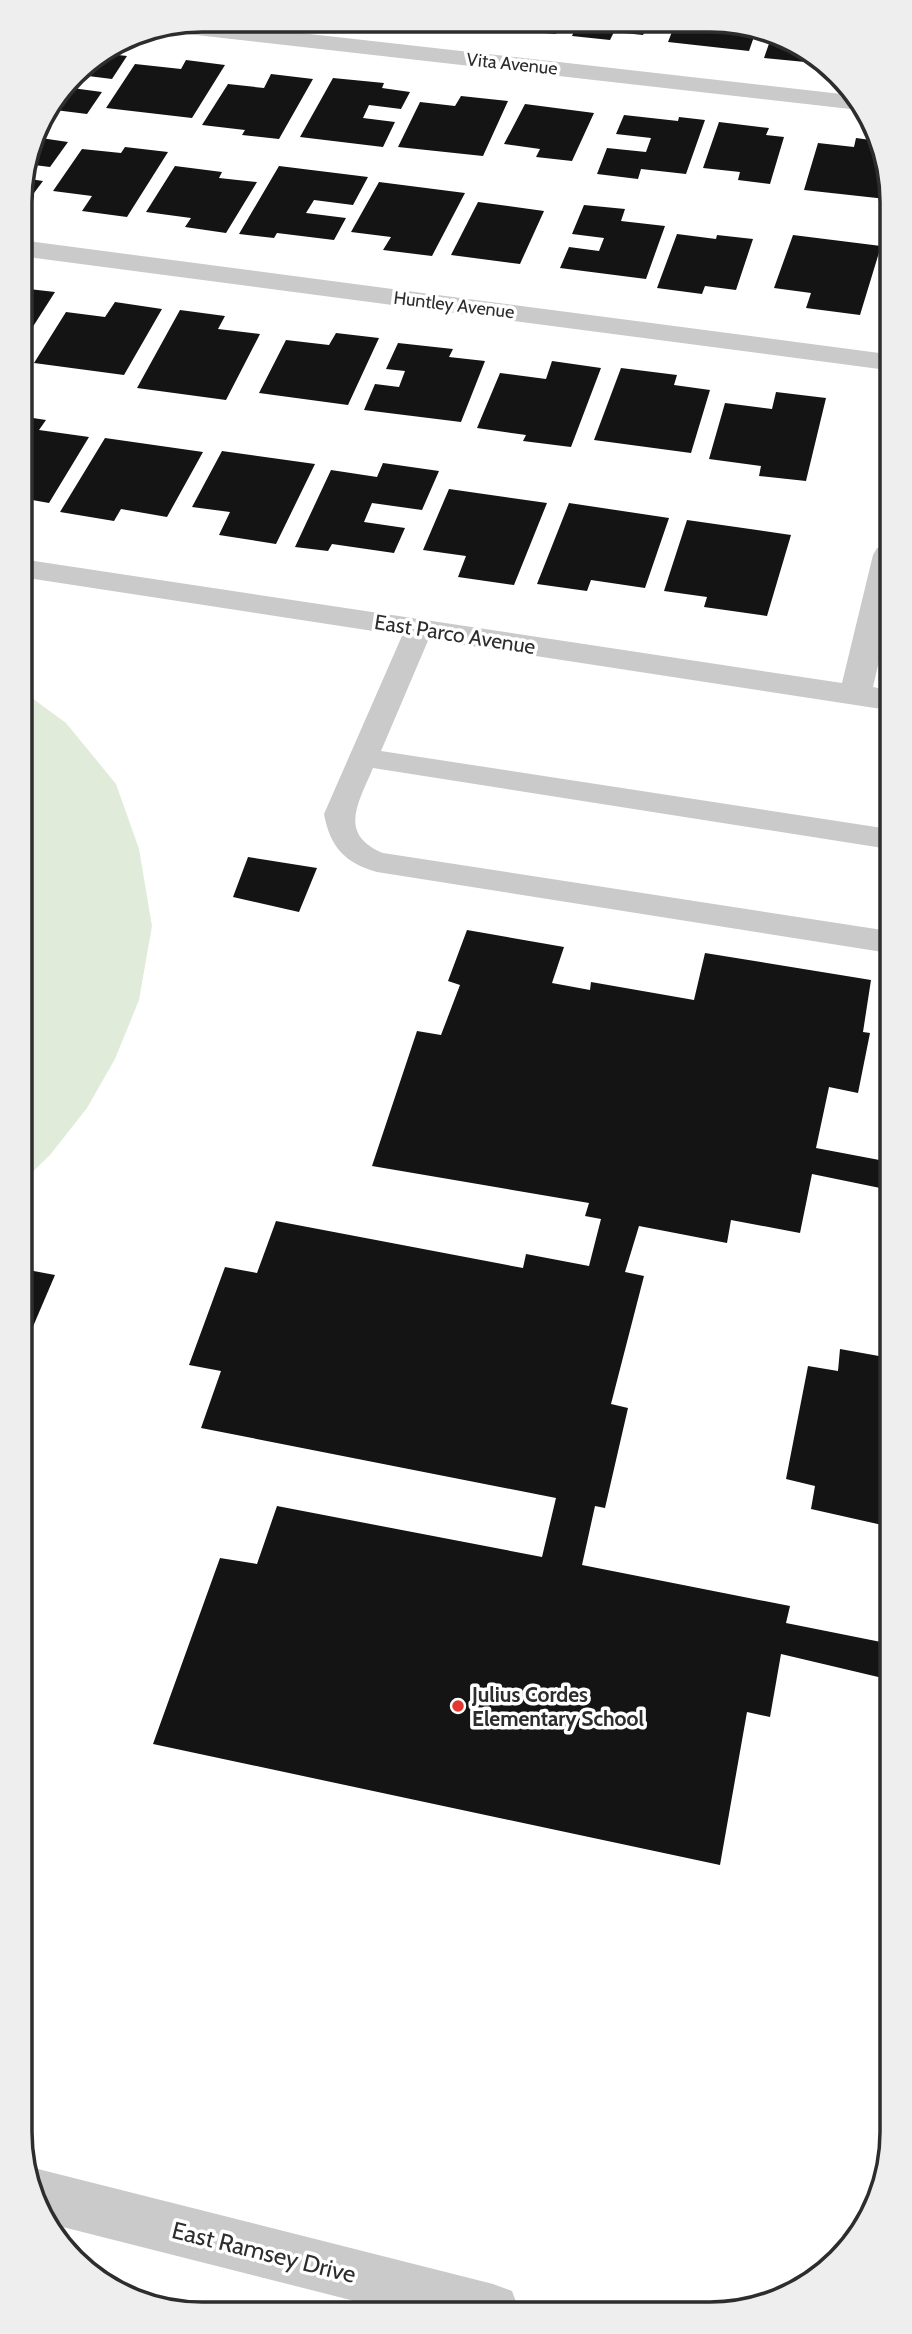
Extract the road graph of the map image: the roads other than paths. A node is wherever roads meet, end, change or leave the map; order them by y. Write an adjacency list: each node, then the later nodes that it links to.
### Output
1 (223, 32): 2 (street, Vita Avenue)
2 (848, 102)
3 (32, 250): 4 (street, Huntley Avenue)
4 (880, 361)
5 (32, 570): 7 (street, East Parco Avenue)
6 (880, 589): 8 (street)
7 (419, 629): 8 (street, East Parco Avenue); 10 (lane)
8 (855, 695): 9 (street, East Parco Avenue)
9 (880, 699)
10 (362, 757): 11 (lane); 12 (lane)
11 (880, 838)
12 (880, 941)
13 (43, 2196): 14 (street, East Ramsey Drive)
14 (462, 2302)

